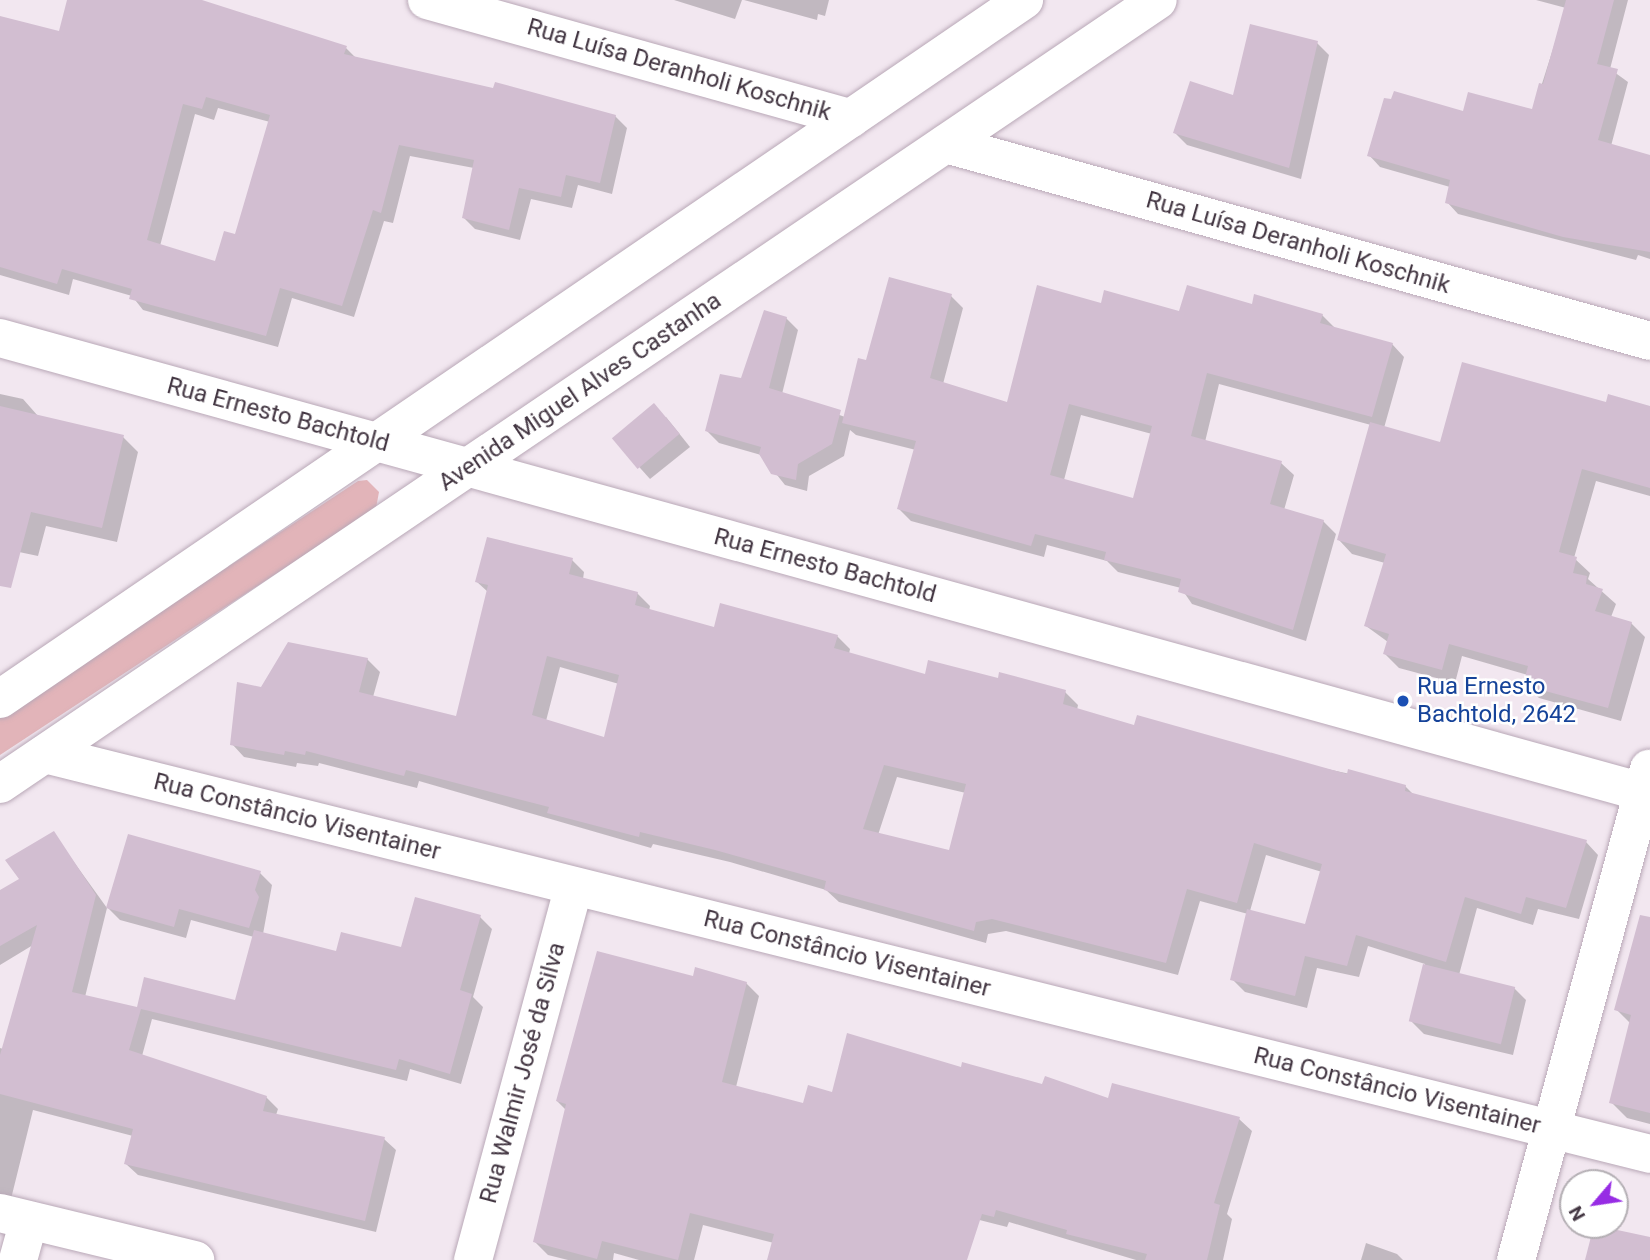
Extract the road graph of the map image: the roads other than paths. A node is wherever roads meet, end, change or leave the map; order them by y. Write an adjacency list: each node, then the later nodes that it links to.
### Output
1 (427, 0): 4 (street, Rua Luísa Deranholi Koschnik)
2 (1024, 0): 4 (street)
3 (1158, 0): 5 (street, Avenida Miguel Alves Castanha)
4 (851, 118): 8 (street)
5 (946, 144): 7 (street, Rua Luísa Deranholi Koschnik); 9 (street, Avenida Miguel Alves Castanha)
6 (0, 338): 8 (street, Rua Ernesto Bachtold)
7 (1650, 341)
8 (375, 441): 9 (street, Rua Ernesto Bachtold); 10 (street)
9 (469, 467): 11 (street, Avenida Miguel Alves Castanha); 13 (street, Rua Ernesto Bachtold)
10 (0, 699)
11 (45, 754): 12 (street, Avenida Miguel Alves Castanha); 14 (street, Rua Constâncio Visentainer)
12 (0, 784)
13 (1648, 784): 15 (street)
14 (574, 886): 15 (street, Rua Constâncio Visentainer); 20 (street, Rua Walmir José da Silva)
15 (1551, 1130): 16 (street, Rua Constâncio Visentainer); 21 (street)
16 (1650, 1154)
17 (15, 1216): 18 (street); 19 (street)
18 (18, 1260)
19 (195, 1260)
20 (473, 1260)
21 (1516, 1260)

